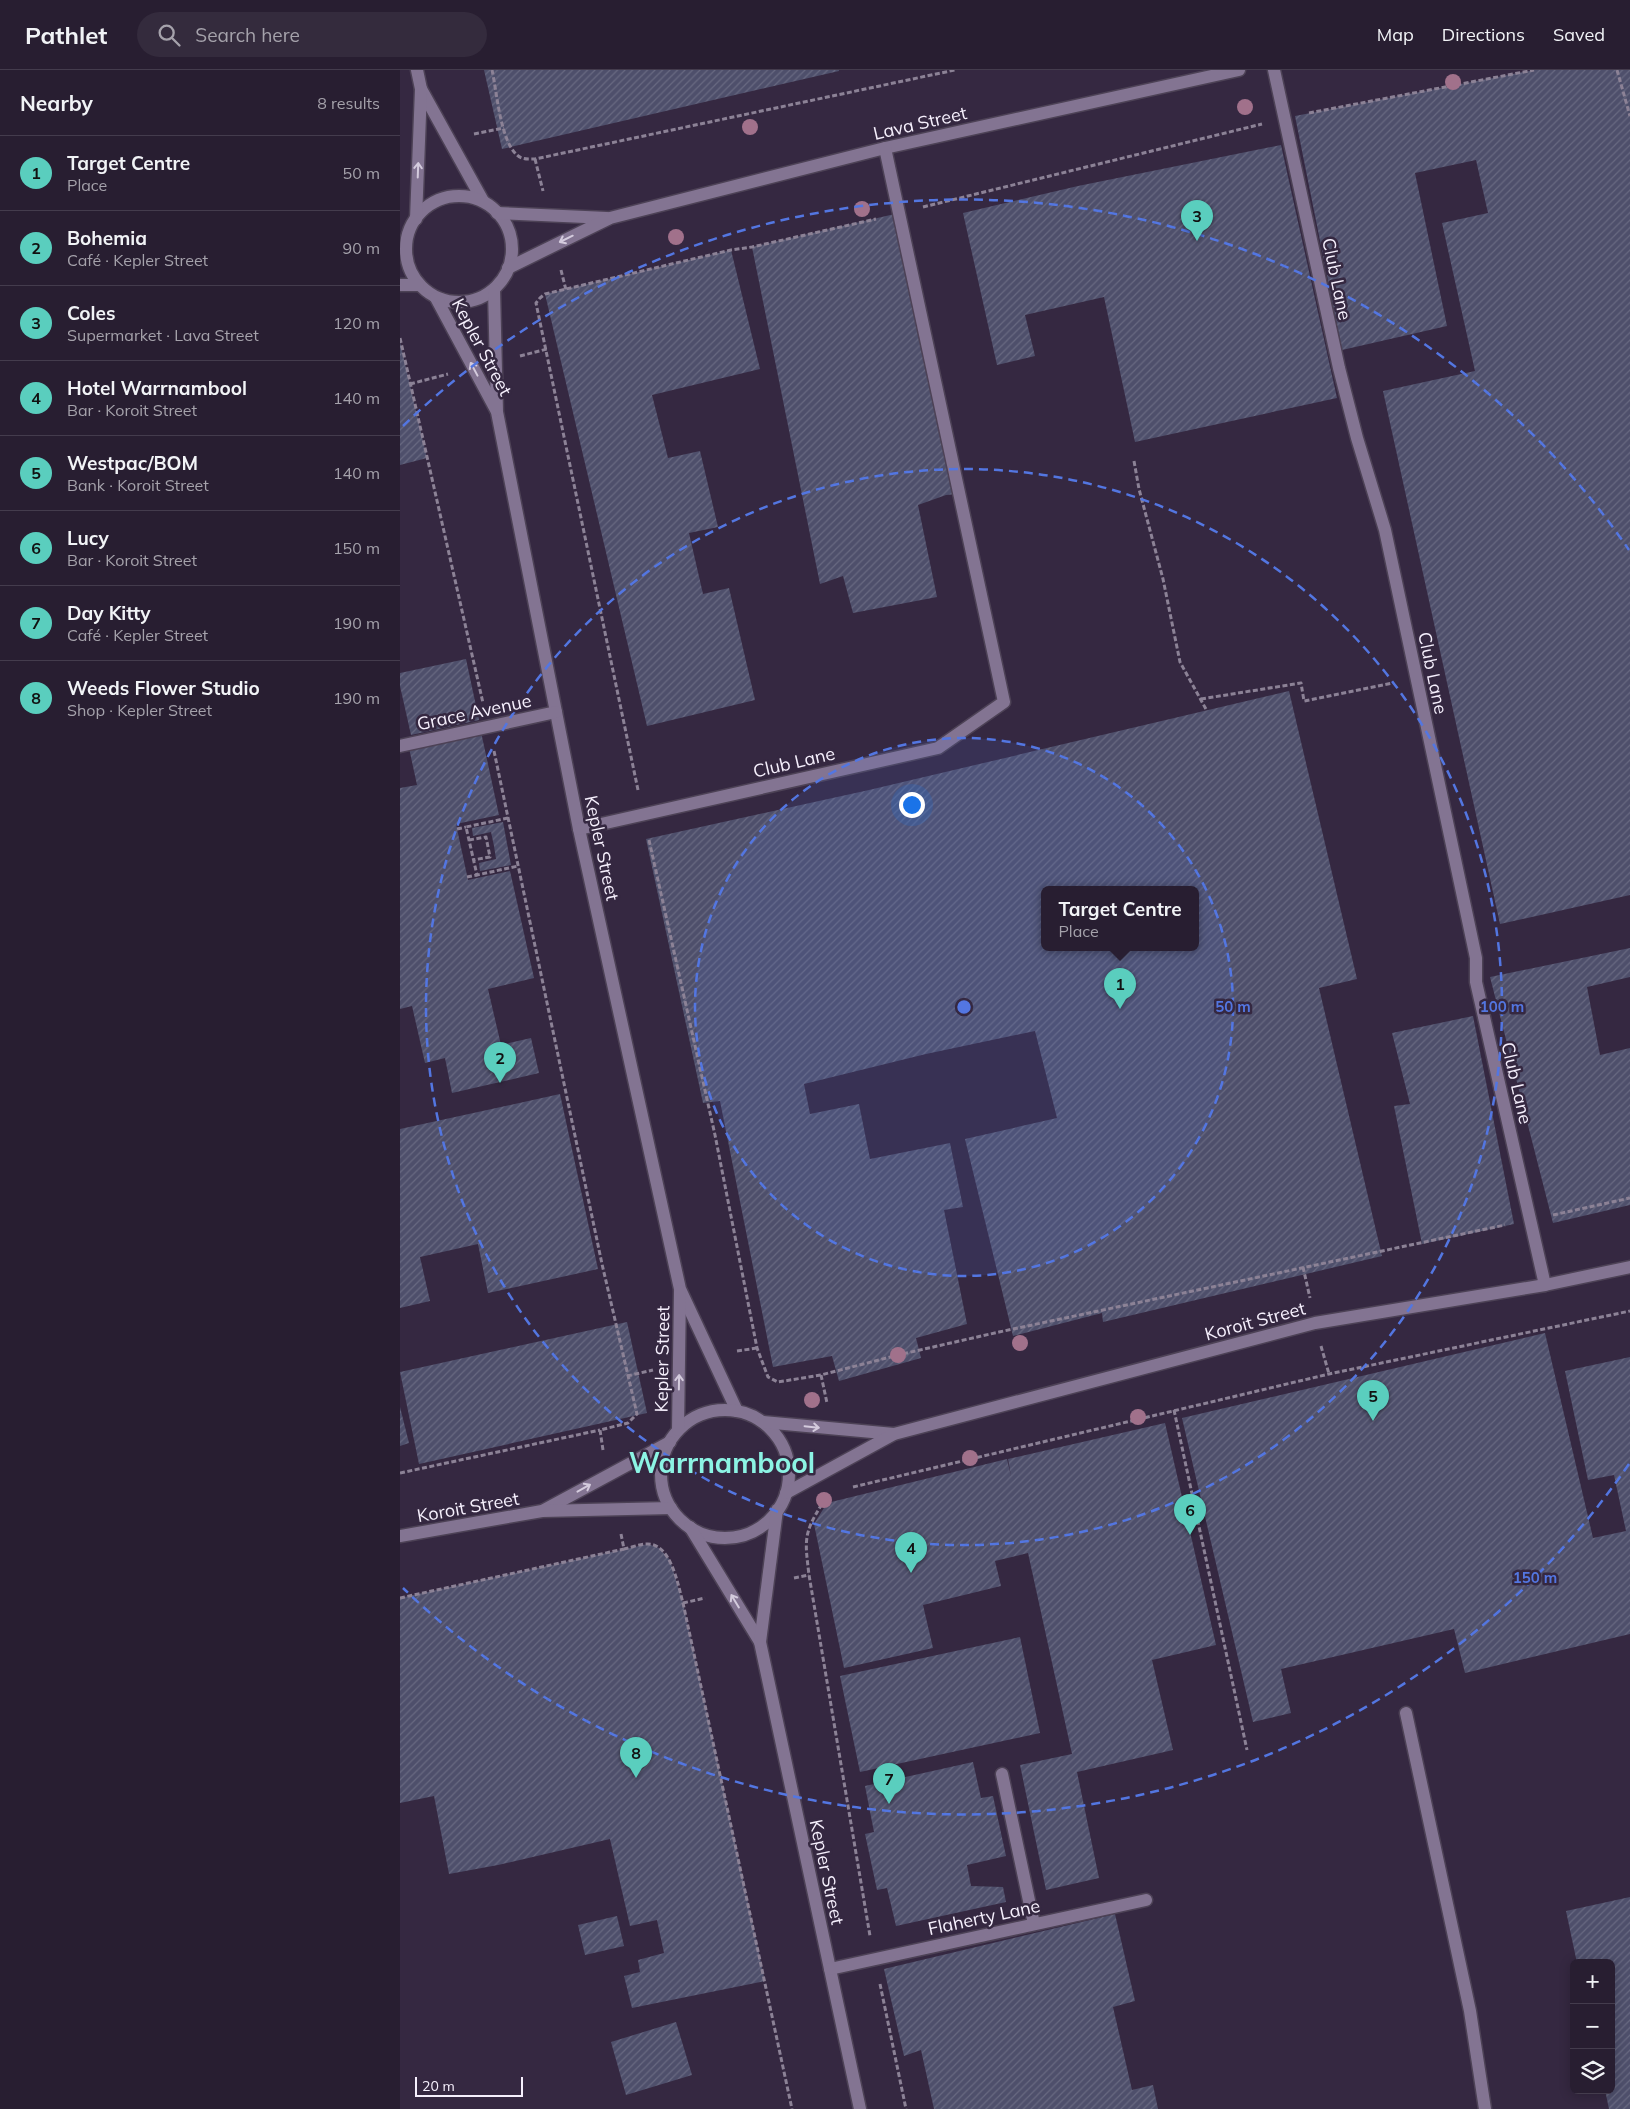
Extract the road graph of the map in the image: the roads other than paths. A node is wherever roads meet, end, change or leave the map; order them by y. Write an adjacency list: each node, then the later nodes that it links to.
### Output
1 (417, 70): 4 (street)
2 (1240, 70): 5 (street, Lava Street)
3 (1274, 70): 21 (street, Club Lane)
4 (421, 89): 6 (street); 9 (street, one-way to 4)
5 (885, 148): 8 (street, Lava Street); 19 (street, Club Lane)
6 (483, 201): 7 (street); 9 (street)
7 (497, 213): 8 (street, Lava Street); 11 (street)
8 (610, 218): 11 (street, Lava Street, one-way to 11)
9 (416, 219): 10 (street)
10 (404, 237): 13 (street)
11 (508, 268): 14 (street)
12 (400, 285): 13 (street)
13 (418, 285): 15 (street)
14 (494, 290): 15 (street); 16 (street, Kepler Street)
15 (436, 298): 16 (street, Kepler Street, one-way to 15)
16 (497, 412): 17 (street, Kepler Street)
17 (556, 712): 18 (street, Grace Avenue); 19 (street, Kepler Street)
18 (400, 746)
19 (579, 829): 22 (street, Kepler Street)
20 (1630, 1267): 21 (street, Koroit Street)
21 (1545, 1285): 26 (street, Koroit Street)
22 (680, 1289): 23 (street, Kepler Street); 25 (street, Kepler Street, one-way to 22)
23 (737, 1411): 24 (street); 25 (street)
24 (763, 1422): 26 (street, Koroit Street, one-way to 26); 28 (street)
25 (678, 1430): 27 (street)
26 (894, 1434): 28 (street, Koroit Street)
27 (670, 1442): 29 (street); 31 (street, Koroit Street, one-way to 27)
28 (786, 1493): 30 (street)
29 (671, 1508): 31 (street, Koroit Street); 32 (street)
30 (777, 1510): 32 (street); 34 (street, Kepler Street)
31 (542, 1512): 33 (street, Koroit Street)
32 (690, 1527): 34 (street, Kepler Street, one-way to 32)
33 (400, 1536)
34 (760, 1642): 39 (street, Kepler Street)
35 (1406, 1713): 41 (street)
36 (1002, 1774): 38 (street)
37 (1146, 1900): 38 (street, Flaherty Lane)
38 (1034, 1924): 39 (street, Flaherty Lane)
39 (830, 1969): 40 (street, Kepler Street)
40 (860, 2109)
41 (1485, 2109)

